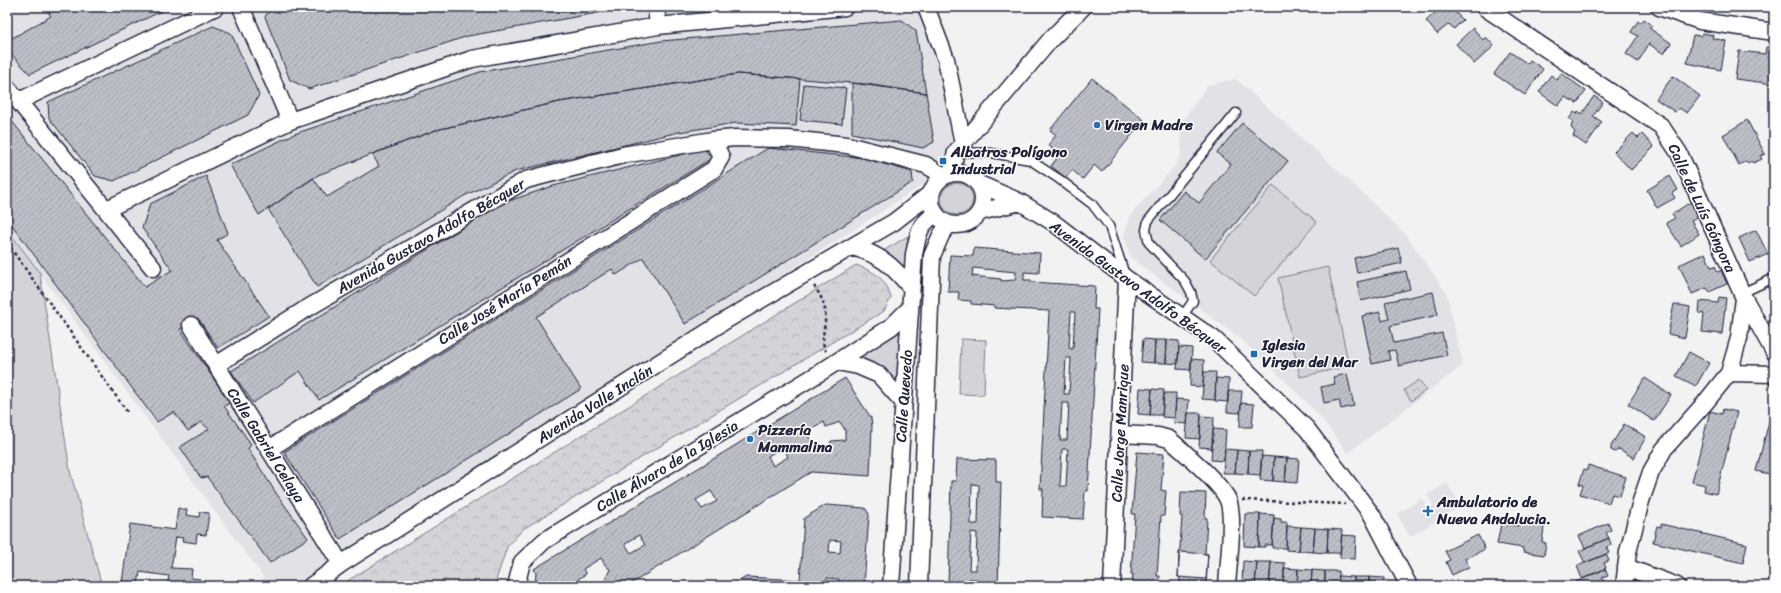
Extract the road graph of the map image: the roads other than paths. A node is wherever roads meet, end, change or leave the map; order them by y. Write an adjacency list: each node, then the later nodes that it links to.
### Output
1 (216, 7): 12 (street)
2 (241, 7): 14 (street)
3 (656, 7): 9 (street)
4 (844, 7): 9 (street)
5 (926, 7): 16 (street)
6 (1083, 7): 16 (street)
7 (1484, 7): 31 (street, Calle de Luís Góngora)
8 (1659, 7): 10 (street)
9 (658, 26): 14 (street)
10 (1774, 32)
11 (7, 87): 12 (street)
12 (19, 101): 21 (street)
13 (1236, 114): 33 (lane)
14 (290, 121): 21 (street)
15 (714, 140): 17 (street, Avenida Gustavo Adolfo Bécquer); 37 (street, Avenida Gustavo Adolfo Bécquer); 42 (street, Calle José María Pemán)
16 (960, 148): 17 (street); 29 (lane)
17 (947, 175): 18 (street); 19 (street)
18 (977, 183): 20 (street, Avenida Gustavo Adolfo Bécquer); 23 (street)
19 (931, 193): 22 (street); 24 (street, Avenida Valle Inclán)
20 (1020, 202): 23 (street); 29 (street, Avenida Gustavo Adolfo Bécquer)
21 (107, 210): 27 (street)
22 (934, 212): 24 (street, Avenida Valle Inclán); 25 (street); 30 (street, Calle Quevedo)
23 (980, 212): 25 (street)
24 (894, 222): 26 (street, Avenida Valle Inclán)
25 (949, 224): 49 (street, Calle Quevedo)
26 (852, 247): 30 (street); 43 (street, Avenida Valle Inclán)
27 (153, 268)
28 (1774, 278): 31 (lane)
29 (1127, 280): 33 (street, Avenida Gustavo Adolfo Bécquer); 41 (street, Calle Jorge Manrique)
30 (911, 288): 32 (street, Calle Quevedo)
31 (1743, 295): 35 (street, Calle de Luís Góngora); 38 (street)
32 (909, 309): 36 (street, Calle Álvaro de la Iglesia); 40 (street, Calle Quevedo)
33 (1182, 317): 52 (street, Avenida Gustavo Adolfo Bécquer)
34 (192, 325): 37 (street, Calle Gabriel Celaya)
35 (1774, 352)
36 (835, 363): 40 (street); 47 (street, Calle Álvaro de la Iglesia)
37 (216, 365): 42 (street, Calle Gabriel Celaya)
38 (1729, 373): 39 (street); 44 (street)
39 (1774, 374)
40 (903, 402): 48 (street, Calle Quevedo)
41 (1120, 434): 50 (street, Calle Jorge Manrique); 51 (street)
42 (269, 449): 43 (street, Calle Gabriel Celaya)
43 (341, 564): 45 (street, Avenida Valle Inclán); 46 (street)
44 (1626, 567): 53 (street); 54 (street)
45 (311, 586)
46 (332, 586)
47 (516, 586)
48 (891, 586)
49 (919, 586)
50 (1112, 586)
51 (1227, 586)
52 (1409, 586)
53 (1624, 586)
54 (1677, 586)

